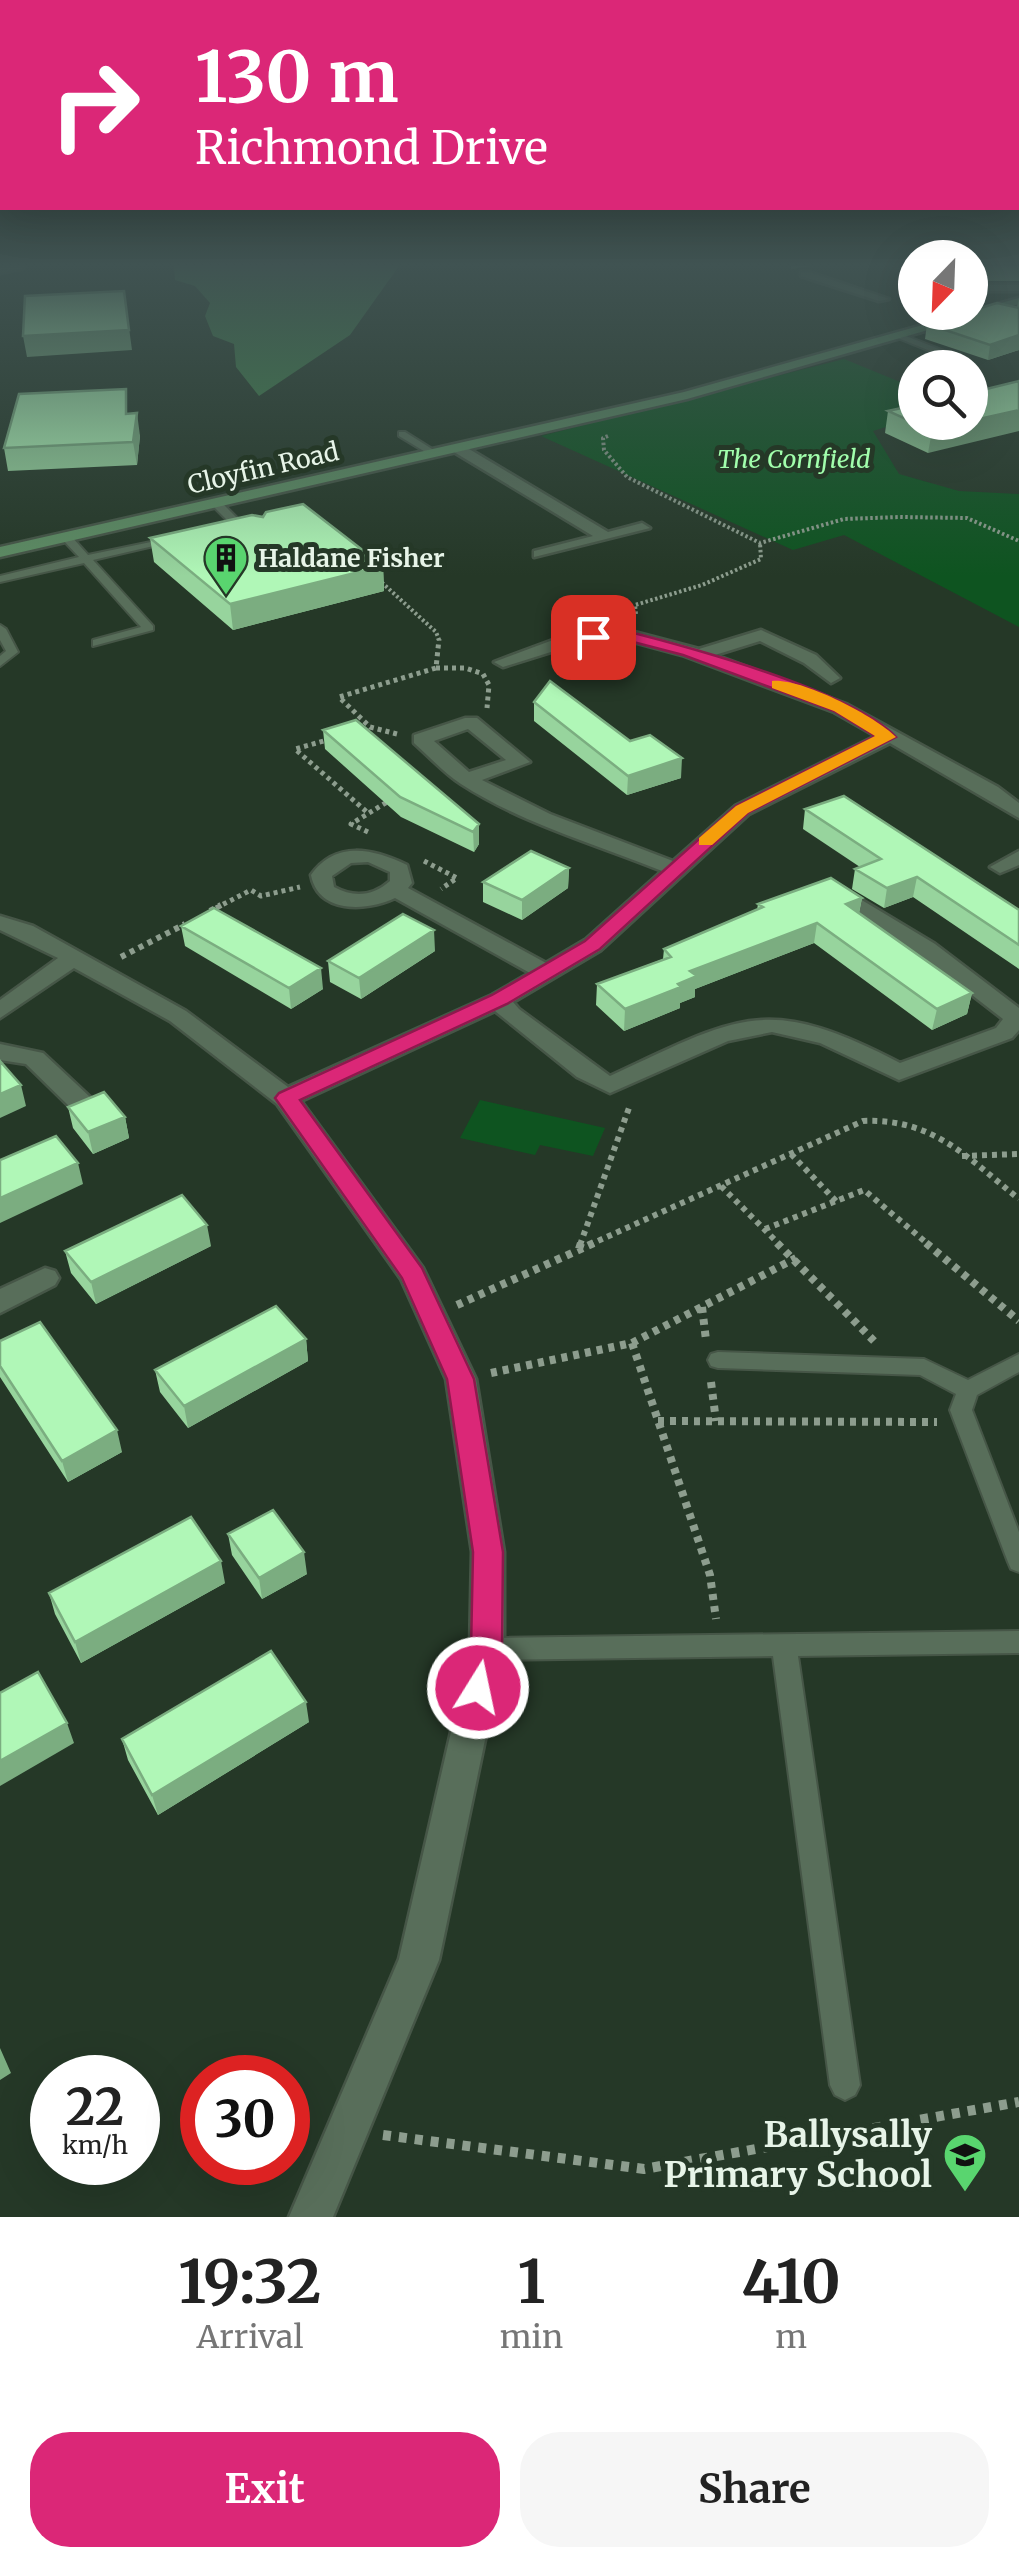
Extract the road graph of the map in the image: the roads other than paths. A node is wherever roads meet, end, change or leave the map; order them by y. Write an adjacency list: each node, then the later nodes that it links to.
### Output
1 (780, 369): 3 (main road, Cloyfin Road)
2 (402, 434): 4 (lane)
3 (458, 449): 4 (main road, Cloyfin Road); 8 (street)
4 (434, 454): 5 (main road, Cloyfin Road)
5 (217, 504): 7 (lane); 9 (main road, Cloyfin Road)
6 (642, 528): 8 (street)
7 (261, 535)
8 (606, 537): 12 (street)
9 (67, 538): 11 (main road, Cloyfin Road); 13 (lane)
10 (176, 538): 13 (lane)
11 (3, 548)
12 (539, 554)
13 (86, 558): 14 (lane); 16 (lane)
14 (0, 579)
15 (0, 629): 18 (lane)
16 (97, 643)
17 (699, 655): 19 (street); 20 (street); 21 (street)
18 (0, 662)
19 (503, 662)
20 (831, 678)
21 (888, 737): 23 (street); 24 (street)
22 (465, 779): 22 (street); 24 (street)
23 (1019, 812)
24 (674, 869): 29 (street)
25 (830, 888): 30 (street)
26 (395, 890): 26 (street); 29 (street)
27 (0, 924): 28 (street)
28 (73, 958): 31 (street); 33 (street)
29 (546, 972): 30 (street)
30 (500, 1000): 33 (street)
31 (0, 1012)
32 (0, 1052): 34 (street)
33 (286, 1098): 43 (street)
34 (82, 1103)
35 (45, 1278): 36 (street)
36 (0, 1302)
37 (718, 1360): 39 (lane)
38 (1019, 1362): 39 (lane)
39 (968, 1390): 40 (lane)
40 (1019, 1562)
41 (1019, 1642): 42 (lane)
42 (784, 1645): 43 (lane); 44 (lane)
43 (487, 1649): 45 (street)
44 (845, 2084)
45 (311, 2217)

